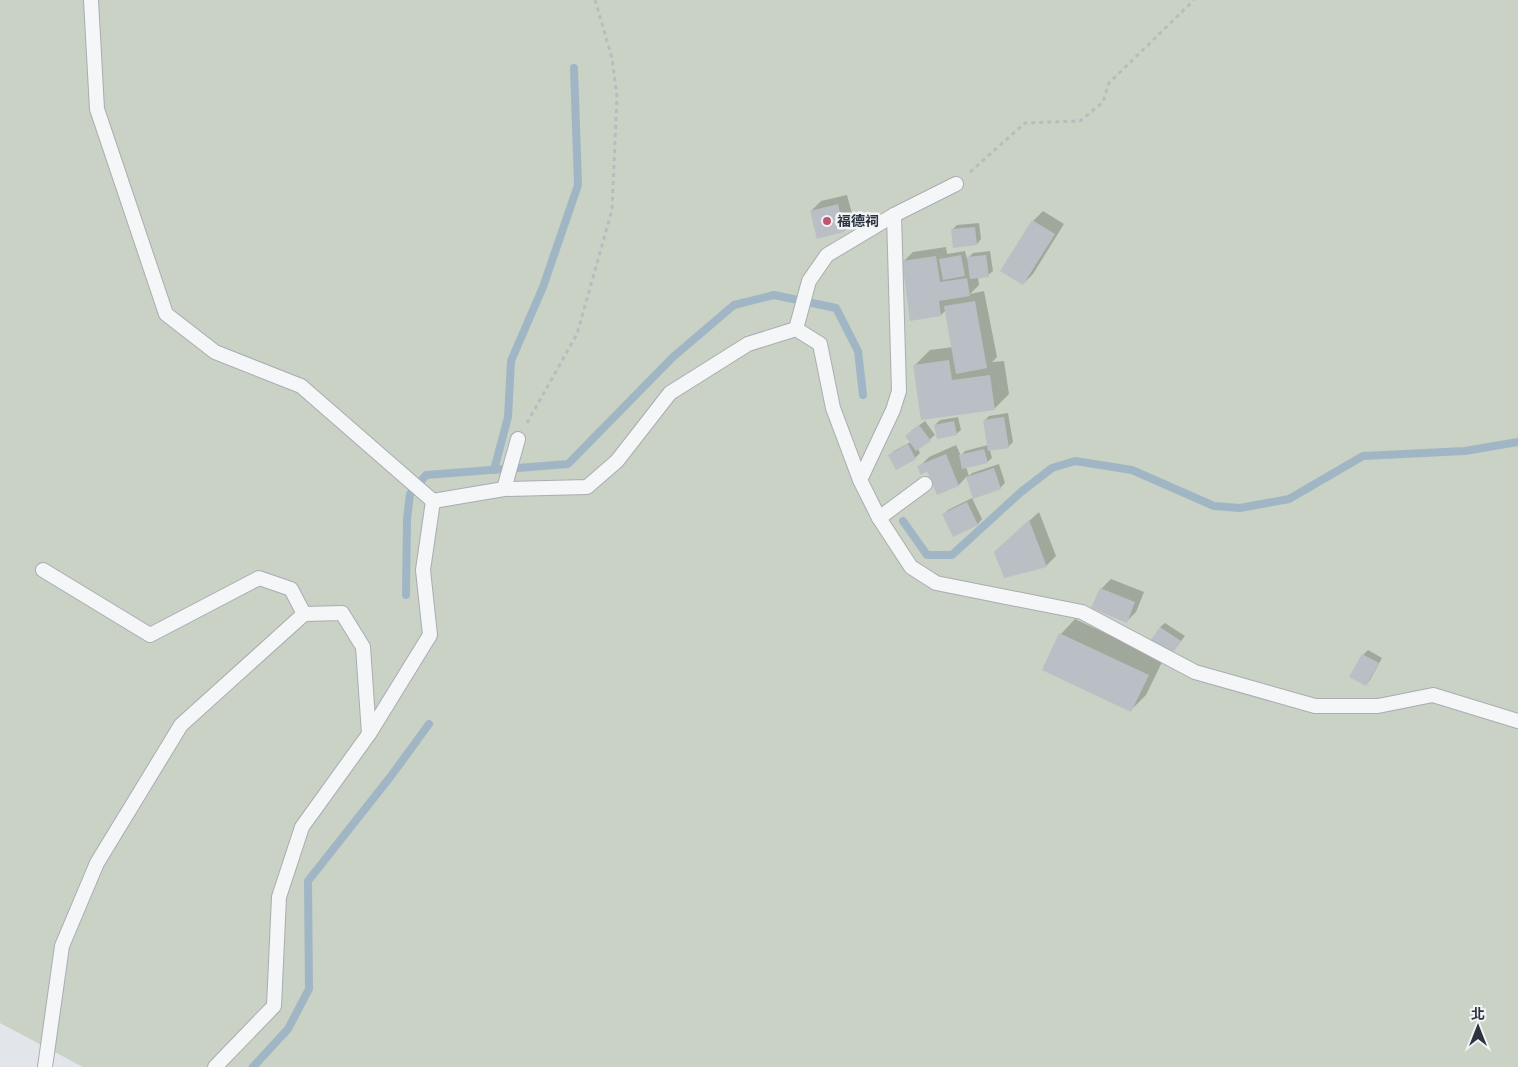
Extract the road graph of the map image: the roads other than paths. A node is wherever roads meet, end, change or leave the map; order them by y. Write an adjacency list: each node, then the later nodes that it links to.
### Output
1 (91, 0): 9 (lane)
2 (956, 184): 3 (lane)
3 (894, 215): 4 (lane); 6 (lane)
4 (796, 329): 6 (lane); 8 (lane)
5 (518, 439): 8 (lane)
6 (860, 480): 10 (lane)
7 (925, 484): 10 (lane)
8 (504, 489): 9 (lane)
9 (433, 501): 14 (lane)
10 (879, 518): 13 (lane)
11 (43, 570): 12 (lane)
12 (304, 614): 14 (lane); 15 (lane)
13 (1518, 721)
14 (369, 734): 16 (lane)
15 (45, 1067)
16 (215, 1067)

